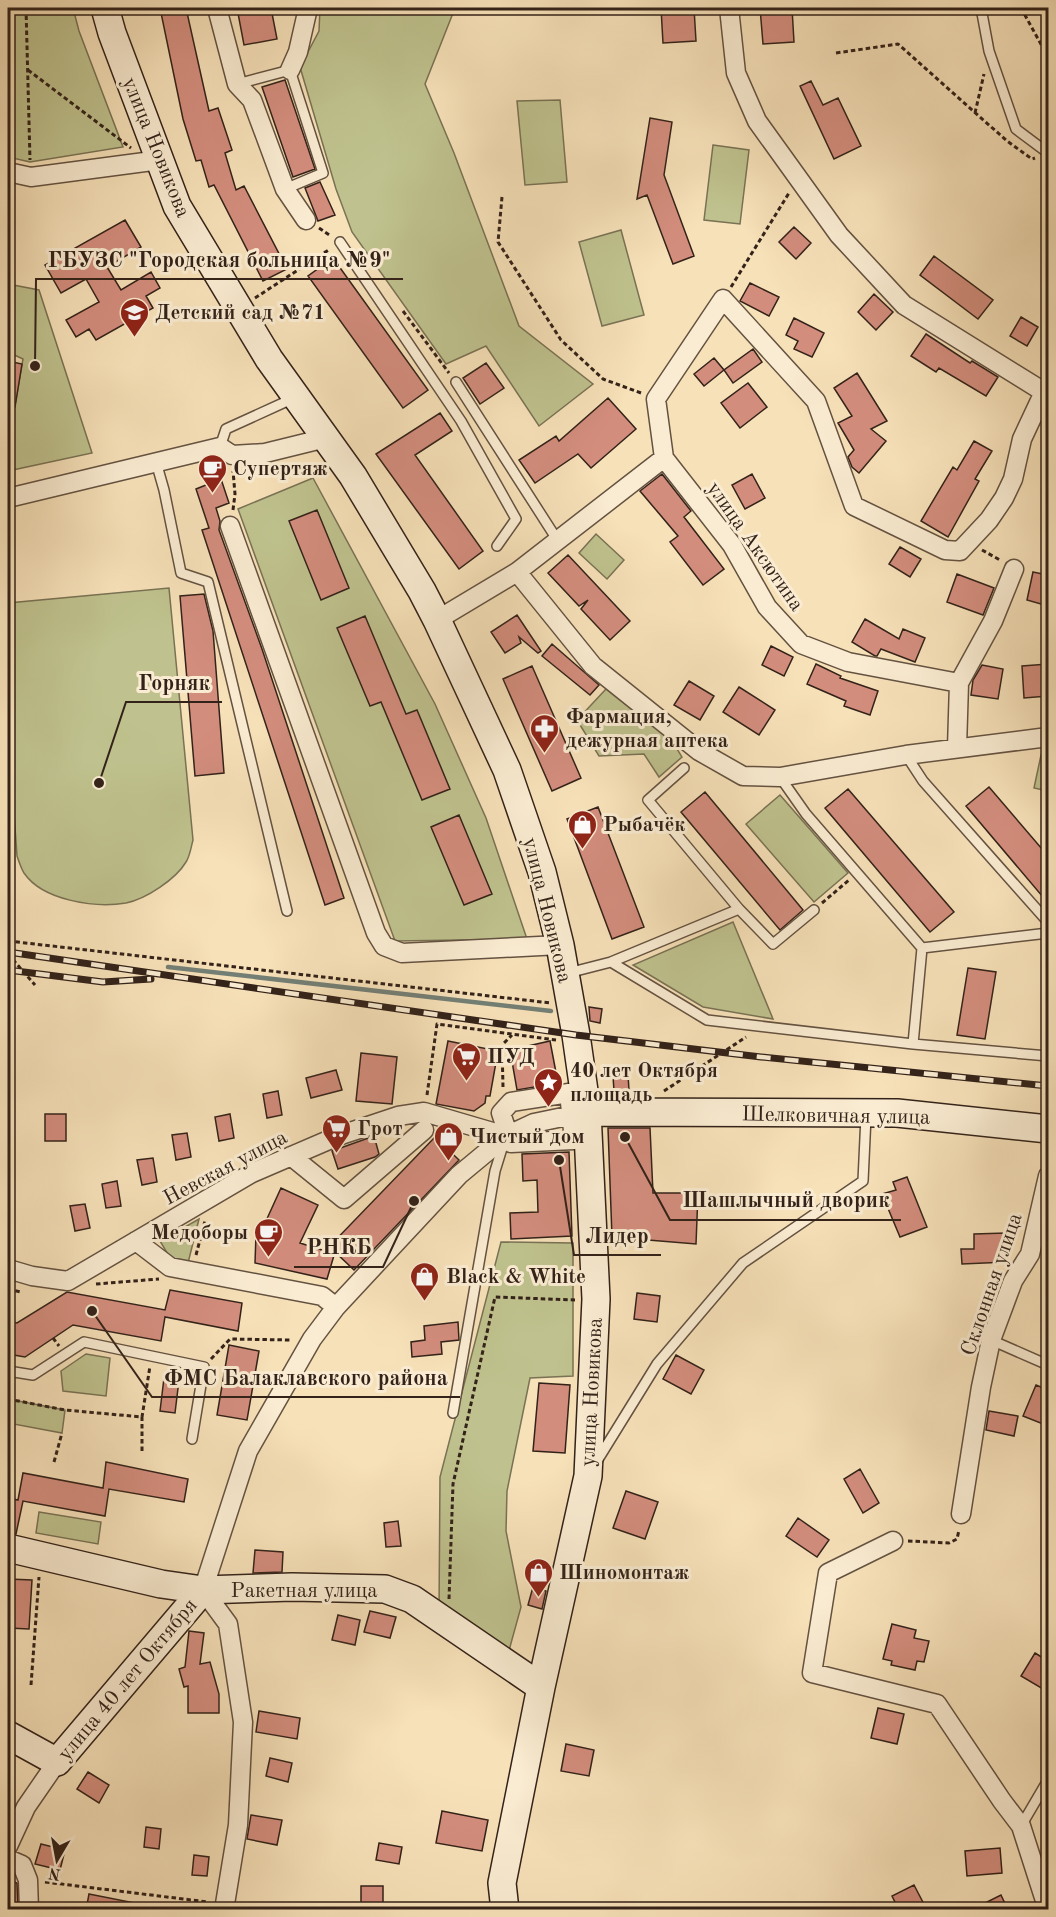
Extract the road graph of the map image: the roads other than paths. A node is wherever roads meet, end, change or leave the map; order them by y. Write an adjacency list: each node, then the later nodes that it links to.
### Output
1 (105, 8): 9 (main road, улица Новикова)
2 (217, 8): 7 (street)
3 (308, 8): 6 (street)
4 (729, 8): 15 (street)
5 (981, 8): 8 (lane)
6 (290, 70): 7 (lane); 11 (lane)
7 (237, 84): 11 (street)
8 (1048, 153)
9 (160, 160): 10 (street); 16 (main road, улица Новикова)
10 (8, 171)
11 (285, 189): 12 (street)
12 (306, 220)
13 (340, 242): 24 (lane)
14 (456, 382): 23 (lane)
15 (1046, 393): 19 (street)
16 (297, 398): 17 (main road, улица Новикова); 18 (lane)
17 (326, 438): 18 (street); 27 (main road, улица Новикова)
18 (226, 451): 20 (street)
19 (664, 458): 23 (street); 28 (street, улица Аксютина)
20 (156, 462): 21 (street); 36 (lane)
21 (8, 498)
22 (230, 526): 39 (street)
23 (558, 541): 26 (street)
24 (497, 546)
25 (1014, 569): 28 (street)
26 (516, 572): 27 (street); 33 (street)
27 (436, 620): 39 (main road, улица Новикова)
28 (959, 683): 30 (street)
29 (1048, 737): 30 (street)
30 (957, 748): 31 (street)
31 (906, 755): 33 (street); 37 (lane)
32 (684, 768): 34 (lane)
33 (780, 777): 40 (lane)
34 (739, 909): 35 (lane); 41 (lane)
35 (814, 910)
36 (287, 911)
37 (1048, 922)
38 (1048, 933): 40 (lane)
39 (560, 945): 42 (main road, улица Новикова)
40 (922, 948): 43 (lane)
41 (611, 962): 42 (lane); 43 (lane)
42 (565, 974): 46 (main road, улица Новикова)
43 (913, 1044): 44 (lane)
44 (1048, 1056)
45 (867, 1113): 46 (main road, Шелковичная улица); 47 (main road, Шелковичная улица); 60 (lane)
46 (579, 1114): 49 (street); 49 (street); 60 (main road, улица Новикова)
47 (1048, 1129)
48 (424, 1131): 50 (street)
49 (507, 1135): 50 (street, Невская улица); 54 (street, улица 40 лет Октября); 58 (lane)
50 (291, 1156): 52 (street, Невская улица)
51 (1048, 1176): 55 (street, Склонная улица)
52 (136, 1241): 53 (street, Невская улица); 54 (street)
53 (8, 1269)
54 (336, 1307): 64 (street, улица 40 лет Октября)
55 (991, 1340): 56 (lane); 61 (street, Склонная улица)
56 (1048, 1365)
57 (8, 1371): 59 (lane)
58 (453, 1413)
59 (192, 1439)
60 (588, 1476): 65 (main road, улица Новикова)
61 (961, 1514)
62 (893, 1541): 69 (street)
63 (8, 1548): 64 (main road, Ракетная улица)
64 (203, 1590): 65 (main road, Ракетная улица); 67 (main road, улица 40 лет Октября); 72 (street)
65 (541, 1687): 74 (main road, улица Новикова)
66 (8, 1735): 67 (main road)
67 (57, 1762): 70 (street, улица 40 лет Октября)
68 (1048, 1780): 69 (lane)
69 (1021, 1826): 75 (street)
70 (8, 1846)
71 (8, 1859): 73 (street)
72 (224, 1907)
73 (29, 1910)
74 (505, 1910)
75 (1048, 1910)

